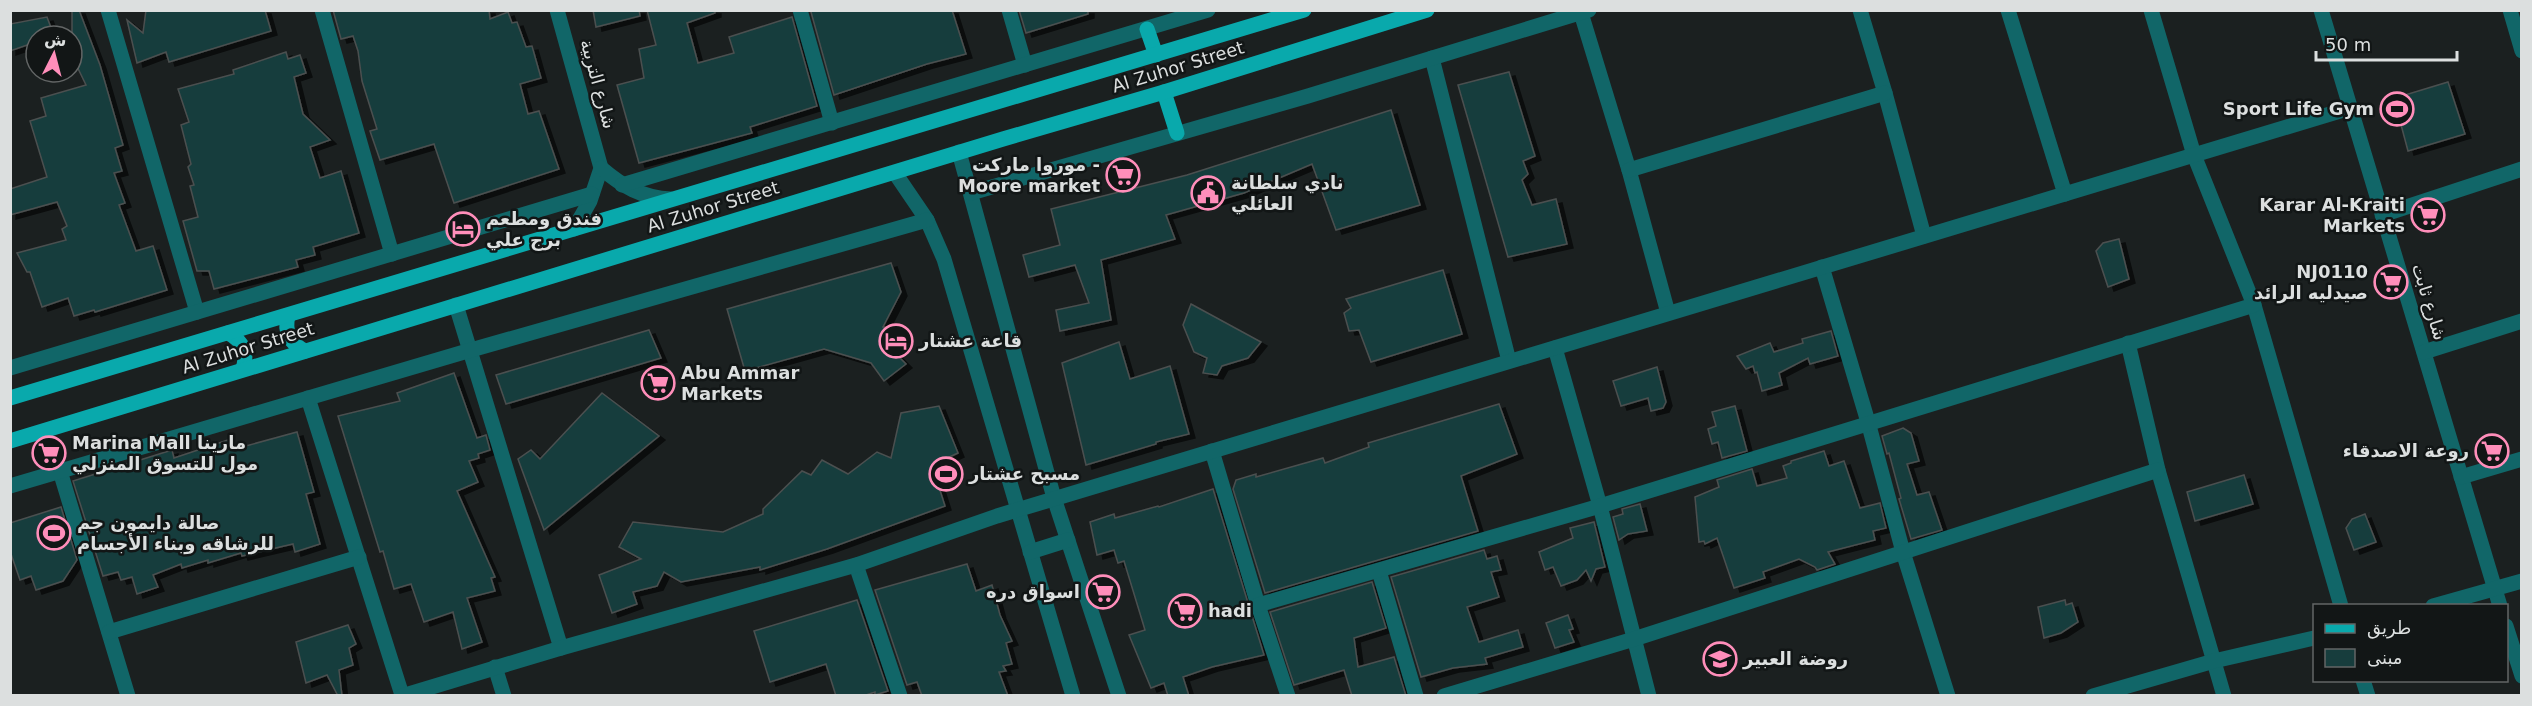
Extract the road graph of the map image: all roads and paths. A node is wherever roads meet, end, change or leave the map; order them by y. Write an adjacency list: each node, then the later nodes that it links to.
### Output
1 (108, 10): 44 (street)
2 (322, 10): 40 (street)
3 (557, 10): 27 (street, شارع التربية)
4 (800, 10): 23 (street)
5 (1008, 10): 19 (street)
6 (1208, 10): 15 (street)
7 (1304, 10): 17 (main road, Al Zuhor Street)
8 (1427, 10): 20 (main road, Al Zuhor Street)
9 (1860, 10): 21 (street)
10 (2008, 10): 34 (street)
11 (2151, 10): 26 (street)
12 (2321, 10): 22 (street, شارع ثابت)
13 (1585, 12): 18 (street); 29 (street)
14 (2516, 20): 16 (street)
15 (1147, 28): 17 (main road); 19 (street)
16 (2522, 51)
17 (1156, 55): 35 (main road, Al Zuhor Street)
18 (1432, 58): 24 (street); 54 (street)
19 (1025, 65): 23 (street)
20 (1164, 92): 24 (main road); 25 (main road, Al Zuhor Street)
21 (1885, 93): 29 (street); 39 (street)
22 (2350, 108): 26 (street); 36 (street, شارع ثابت)
23 (832, 123): 31 (street)
24 (1177, 133): 32 (street)
25 (959, 152): 30 (main road, Al Zuhor Street); 32 (street)
26 (2194, 155): 34 (street); 43 (street)
27 (601, 168): 31 (street); 33 (street)
28 (2522, 169): 36 (street)
29 (1629, 170): 45 (street)
30 (895, 173): 37 (street); 42 (main road, Al Zuhor Street)
31 (622, 185): 35 (street)
32 (970, 193): 67 (street)
33 (592, 194): 38 (street); 40 (street)
34 (2065, 194): 39 (street)
35 (671, 200): 38 (main road, Al Zuhor Street)
36 (2382, 215): 53 (street, شارع ثابت)
37 (927, 220): 51 (street); 69 (street)
38 (574, 229): 46 (main road, Al Zuhor Street)
39 (1924, 236): 41 (street)
40 (392, 254): 44 (street)
41 (1821, 267): 45 (street); 59 (street)
42 (456, 305): 51 (street); 52 (main road, Al Zuhor Street)
43 (2254, 305): 49 (street); 78 (street)
44 (197, 312): 55 (street)
45 (1668, 313): 50 (street)
46 (288, 316): 48 (main road, Al Zuhor Street); 52 (main road)
47 (2522, 321): 53 (street)
48 (228, 333): 56 (main road); 57 (main road, Al Zuhor Street)
49 (2128, 343): 59 (street); 63 (street)
50 (1555, 348): 54 (street); 68 (street)
51 (471, 350): 58 (street); 86 (street)
52 (305, 351): 56 (main road, Al Zuhor Street)
53 (2424, 352): 65 (street, شارع ثابت)
54 (1509, 361): 61 (street)
55 (10, 368)
56 (243, 369): 60 (main road, Al Zuhor Street)
57 (10, 398)
58 (308, 398): 64 (street); 73 (street)
59 (1868, 422): 68 (street); 72 (street)
60 (10, 441)
61 (1212, 451): 67 (street); 81 (street)
62 (2522, 459): 65 (street)
63 (2157, 470): 72 (street); 87 (street)
64 (60, 471): 66 (street); 82 (street)
65 (2461, 477): 77 (street, شارع ثابت)
66 (10, 486)
67 (1054, 498): 69 (street); 70 (street)
68 (1600, 507): 75 (street); 85 (street)
69 (1018, 510): 71 (street); 74 (street)
70 (1068, 540): 71 (street); 95 (street)
71 (1030, 552): 94 (street)
72 (1902, 552): 85 (street); 100 (street)
73 (359, 557): 82 (street); 90 (street)
74 (856, 566): 86 (street); 93 (street)
75 (1379, 571): 81 (street); 97 (street)
76 (2522, 581): 77 (street)
77 (2495, 588): 79 (street); 80 (street, شارع ثابت)
78 (2340, 604)
79 (2440, 604)
80 (2499, 604)
81 (1258, 605): 96 (street)
82 (108, 632): 91 (street)
83 (2508, 632): 89 (street)
84 (2313, 638): 87 (street)
85 (1634, 639): 98 (street); 99 (street)
86 (561, 648): 88 (street)
87 (2214, 661): 101 (street); 102 (street)
88 (495, 667): 90 (street); 92 (street)
89 (2522, 676)
90 (402, 695)
91 (128, 696)
92 (504, 696)
93 (900, 696)
94 (1074, 696)
95 (1119, 696)
96 (1288, 696)
97 (1416, 696)
98 (1444, 696)
99 (1649, 696)
100 (1948, 696)
101 (2093, 696)
102 (2224, 696)

